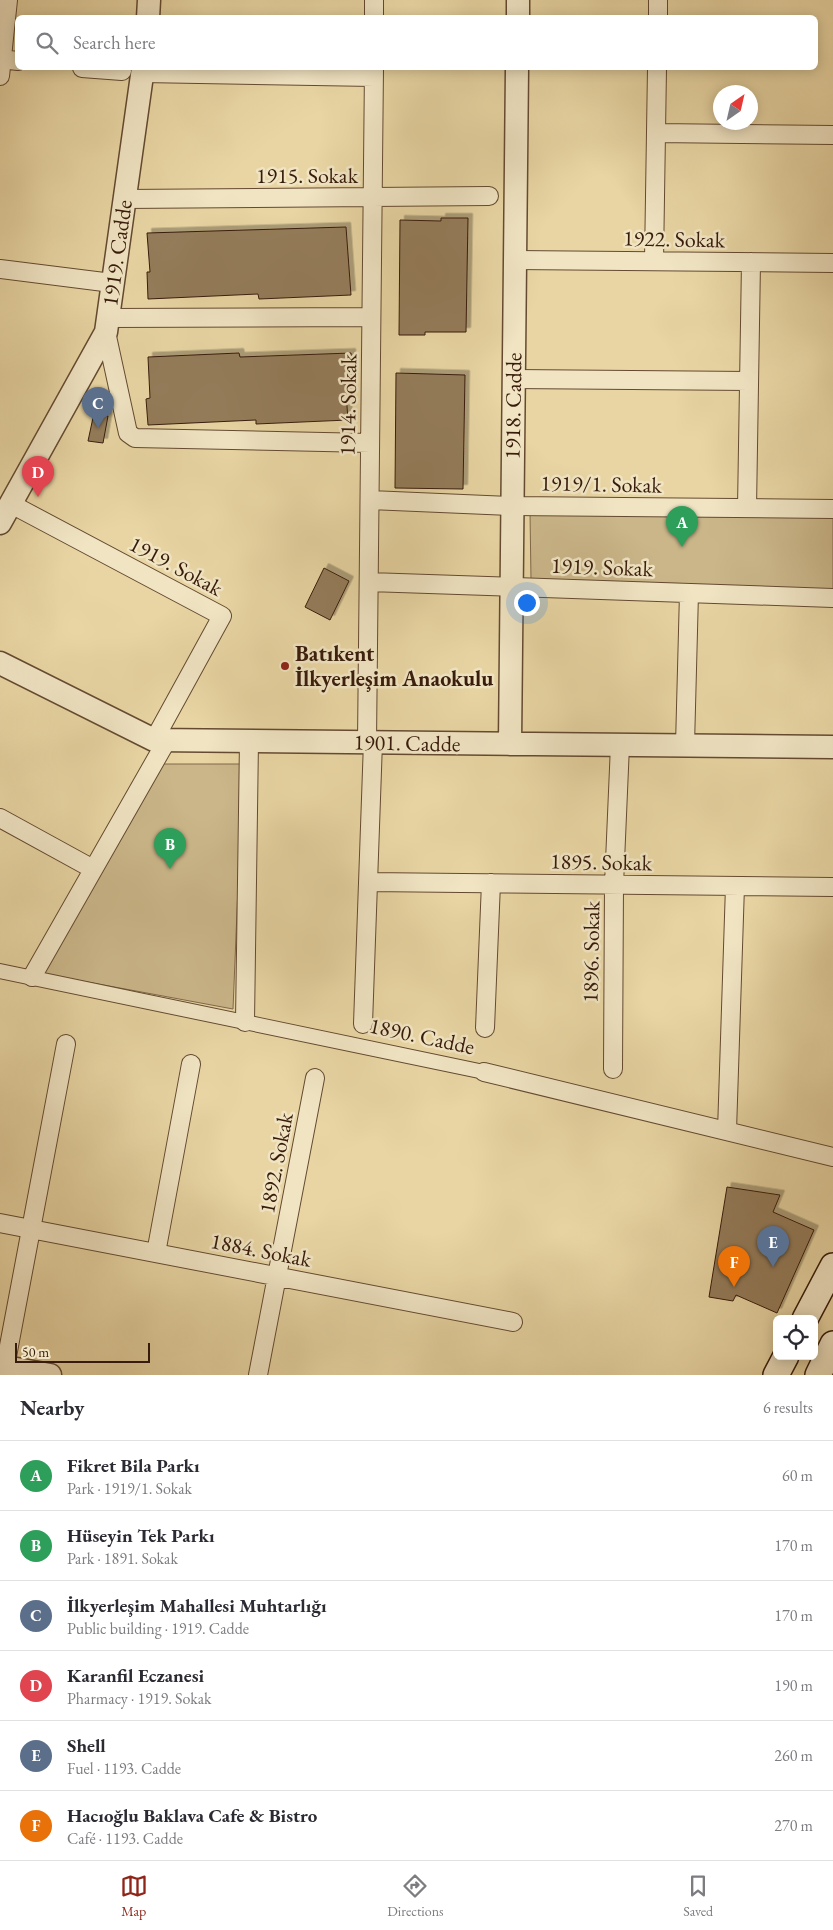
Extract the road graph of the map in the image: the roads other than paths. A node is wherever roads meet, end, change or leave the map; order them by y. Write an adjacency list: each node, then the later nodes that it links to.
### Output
1 (8, 0): 10 (street)
2 (149, 0): 6 (street)
3 (374, 0): 7 (street)
4 (518, 0): 8 (street)
5 (658, 0): 9 (street)
6 (148, 15)
7 (374, 15)
8 (518, 15)
9 (658, 15)
10 (5, 64)
11 (117, 70): 14 (street)
12 (517, 70): 21 (street, 1918. Cadde)
13 (657, 70): 16 (street)
14 (135, 71): 15 (street); 20 (street, 1919. Cadde)
15 (374, 72): 18 (street, 1914. Sokak)
16 (656, 133): 17 (street); 22 (street)
17 (833, 135)
18 (373, 196): 19 (street, 1915. Sokak); 20 (street, 1915. Sokak); 27 (street, 1914. Sokak)
19 (490, 196)
20 (124, 199): 26 (street, 1919. Cadde)
21 (515, 260): 22 (street, 1922. Sokak); 29 (street, 1918. Cadde)
22 (654, 261): 23 (street, 1922. Sokak)
23 (751, 262): 24 (street, 1922. Sokak); 30 (street)
24 (833, 263)
25 (0, 269): 26 (street)
26 (112, 283): 28 (street, 1919. Cadde)
27 (371, 317): 28 (street); 31 (street, 1914. Sokak)
28 (107, 325): 31 (street, 1919. Cadde); 33 (street)
29 (514, 379): 30 (street); 34 (street, 1918. Cadde)
30 (749, 381): 35 (street)
31 (370, 444): 32 (street, 1914. Sokak)
32 (370, 500): 34 (street, 1919/1. Sokak); 38 (street, 1914. Sokak)
33 (11, 504): 37 (street); 43 (street, 1919. Sokak)
34 (512, 506): 35 (street, 1919/1. Sokak); 39 (street, 1918. Cadde)
35 (747, 508): 36 (street, 1919/1. Sokak)
36 (833, 509)
37 (0, 523)
38 (369, 582): 39 (street, 1919. Sokak); 45 (street, 1914. Sokak)
39 (512, 586): 40 (street, 1919. Sokak); 46 (street, 1918. Cadde)
40 (689, 593): 41 (street, 1919. Sokak); 48 (street)
41 (833, 598)
42 (0, 663): 43 (street, 1901. Cadde)
43 (160, 740): 44 (street, 1901. Cadde); 51 (street)
44 (248, 741): 45 (street, 1901. Cadde); 59 (street)
45 (370, 742): 46 (street, 1901. Cadde); 52 (street, 1914. Sokak)
46 (510, 744): 47 (street, 1901. Cadde)
47 (620, 745): 48 (street, 1901. Cadde); 54 (street, 1896. Sokak)
48 (685, 746): 49 (street, 1901. Cadde)
49 (833, 747)
50 (0, 818): 51 (street)
51 (93, 869): 58 (street)
52 (368, 882): 53 (street, 1895. Sokak); 60 (street, 1914. Sokak)
53 (491, 883): 54 (street, 1895. Sokak); 61 (street)
54 (614, 885): 55 (street, 1895. Sokak); 64 (street, 1896. Sokak)
55 (735, 886): 56 (street, 1895. Sokak); 67 (street)
56 (833, 887)
57 (0, 971): 58 (street, 1890. Cadde)
58 (32, 978): 59 (street, 1890. Cadde)
59 (245, 1022): 65 (street, 1890. Cadde)
60 (363, 1024)
61 (485, 1028)
62 (66, 1044): 70 (street)
63 (191, 1064): 71 (street)
64 (613, 1069)
65 (484, 1072): 67 (street, 1890. Cadde)
66 (315, 1078): 72 (street, 1892. Sokak)
67 (727, 1132): 68 (street, 1890. Cadde)
68 (833, 1158)
69 (0, 1223): 70 (street, 1884. Sokak)
70 (31, 1229): 71 (street, 1884. Sokak); 78 (street)
71 (156, 1253): 72 (street, 1884. Sokak)
72 (277, 1276): 75 (street, 1884. Sokak); 80 (street, 1892. Sokak)
73 (829, 1281): 74 (main road)
74 (808, 1315)
75 (513, 1322)
76 (833, 1344): 82 (main road)
77 (784, 1360): 81 (main road)
78 (3, 1366): 79 (street)
79 (50, 1375)
80 (258, 1375)
81 (776, 1375)
82 (818, 1375)

